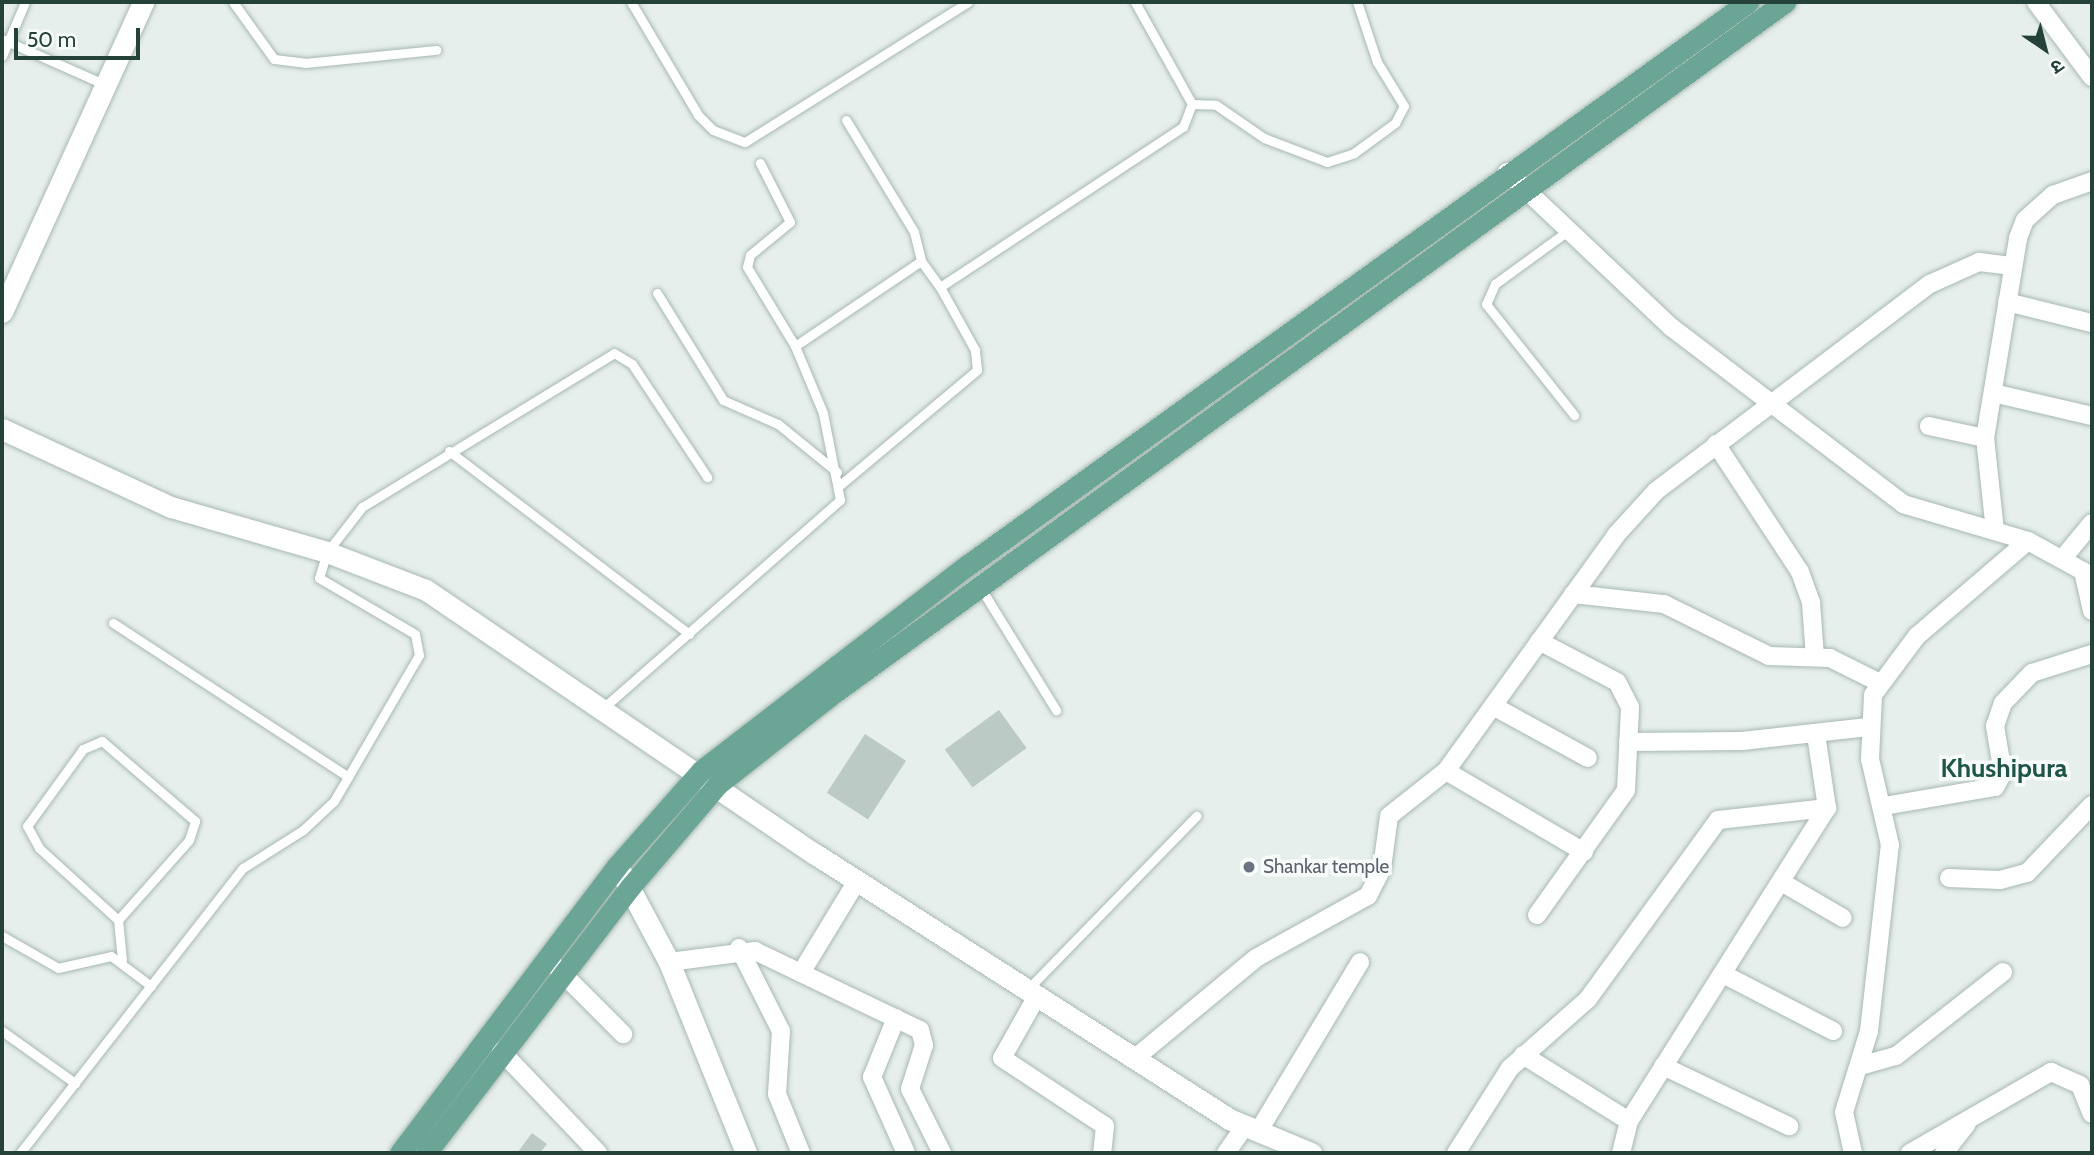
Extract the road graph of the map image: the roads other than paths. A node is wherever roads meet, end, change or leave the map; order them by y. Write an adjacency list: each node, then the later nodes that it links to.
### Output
1 (25, 2): 11 (lane)
2 (143, 2): 15 (street)
3 (233, 2): 12 (lane)
4 (631, 2): 5 (lane)
5 (968, 2)
6 (1135, 2): 16 (lane)
7 (1357, 2): 16 (lane)
8 (1748, 2): 19 (main road)
9 (1785, 2): 21 (main road)
10 (2036, 2): 14 (street)
11 (5, 41): 13 (lane); 15 (lane)
12 (436, 50)
13 (2, 56)
14 (2092, 77)
15 (108, 86): 25 (street)
16 (1192, 104): 26 (lane)
17 (846, 120): 23 (lane)
18 (760, 163): 31 (lane)
19 (1507, 173): 21 (street); 68 (main road)
20 (2092, 181): 24 (street)
21 (1527, 192): 22 (street); 50 (main road)
22 (1569, 230): 33 (street); 34 (lane)
23 (921, 261): 26 (lane); 31 (lane)
24 (2013, 266): 28 (street); 33 (street)
25 (9, 277): 29 (street)
26 (940, 288): 43 (lane)
27 (657, 293): 41 (lane)
28 (2007, 302): 30 (street); 32 (street)
29 (2, 312)
30 (2092, 323)
31 (795, 346): 41 (lane)
32 (1993, 393): 35 (street); 38 (street)
33 (1769, 402): 39 (street); 45 (street)
34 (1573, 415)
35 (2092, 416)
36 (1929, 426): 38 (street)
37 (2, 429): 47 (street)
38 (1985, 438): 45 (street)
39 (1716, 444): 51 (street); 57 (street)
40 (449, 451): 42 (lane); 47 (lane); 54 (lane)
41 (837, 472): 43 (lane)
42 (707, 477)
43 (840, 485): 54 (lane)
44 (2092, 523): 48 (street)
45 (1995, 531): 46 (street)
46 (2028, 541): 48 (street); 58 (street)
47 (327, 552): 60 (street); 67 (lane)
48 (2063, 558): 49 (street)
49 (2088, 574): 52 (street)
50 (980, 586): 61 (lane); 68 (main road)
51 (1573, 594): 55 (street); 57 (street)
52 (2092, 611)
53 (113, 623): 67 (lane)
54 (689, 634): 60 (lane)
55 (1539, 641): 59 (street); 64 (street)
56 (2092, 654): 70 (street)
57 (1815, 657): 58 (street)
58 (1880, 683): 62 (street)
59 (1493, 706): 65 (street); 66 (street)
60 (602, 709): 68 (street)
61 (1056, 710)
62 (1868, 727): 63 (street); 70 (street)
63 (1816, 734): 64 (street); 71 (street)
64 (1628, 742): 73 (street)
65 (1587, 758)
66 (1446, 771): 73 (street); 99 (street)
67 (348, 776): 91 (lane)
68 (710, 778): 74 (main road); 76 (street); 78 (main road)
69 (2092, 805): 75 (street)
70 (1884, 806): 101 (street)
71 (1827, 808): 77 (street); 98 (street)
72 (1196, 816): 92 (lane)
73 (1584, 852): 79 (street)
74 (617, 866): 78 (street); 87 (main road)
75 (1949, 878)
76 (857, 881): 89 (street); 92 (street)
77 (1783, 883): 80 (street); 90 (street)
78 (630, 887): 85 (street); 87 (main road)
79 (1537, 915)
80 (1843, 918)
81 (117, 920): 81 (lane); 84 (lane)
82 (2, 936): 84 (lane)
83 (739, 948): 85 (street); 89 (street); 113 (street)
84 (122, 960): 91 (lane)
85 (670, 961): 112 (street)
86 (1360, 962): 107 (street)
87 (554, 965): 96 (street); 97 (main road); 109 (main road)
88 (2003, 972): 101 (street)
89 (801, 973): 93 (street)
90 (1723, 974): 95 (street); 100 (street)
91 (151, 986): 102 (lane)
92 (1032, 993): 99 (street); 116 (street)
93 (896, 1018): 114 (street); 115 (street)
94 (2, 1031): 102 (lane)
95 (1833, 1031)
96 (623, 1034)
97 (501, 1051): 110 (main road); 111 (street)
98 (1523, 1055): 105 (street); 119 (street)
99 (1134, 1059): 107 (street)
100 (1663, 1066): 105 (street); 106 (street)
101 (1860, 1066): 121 (street)
102 (75, 1083): 108 (lane)
103 (2092, 1114): 104 (street)
104 (1974, 1115): 122 (street); 123 (street)
105 (1629, 1121): 120 (street)
106 (1789, 1126)
107 (1252, 1129): 117 (street); 118 (street)
108 (20, 1153)
109 (400, 1153)
110 (426, 1153)
111 (598, 1153)
112 (746, 1153)
113 (801, 1153)
114 (906, 1153)
115 (942, 1153)
116 (1102, 1153)
117 (1226, 1153)
118 (1311, 1153)
119 (1456, 1153)
120 (1622, 1153)
121 (1853, 1153)
122 (1910, 1153)
123 (1944, 1153)

